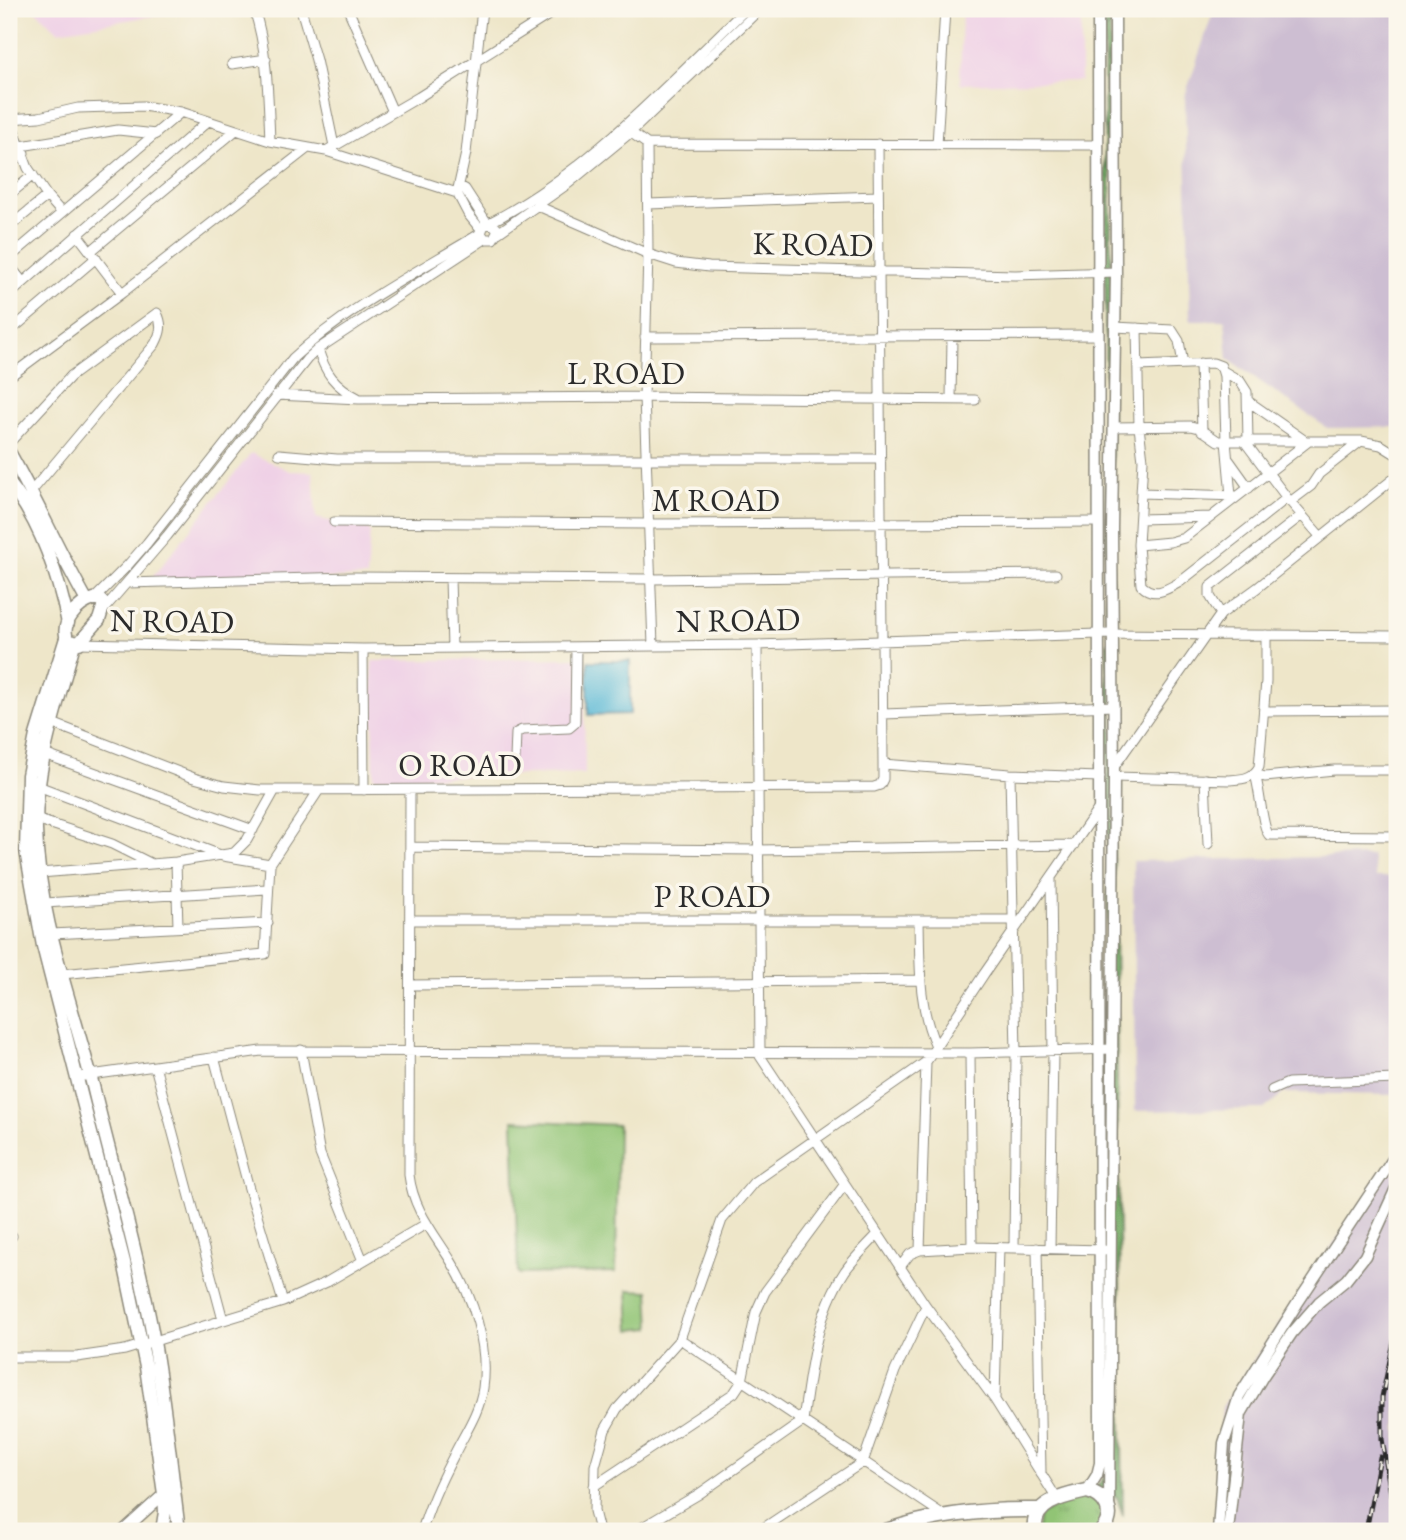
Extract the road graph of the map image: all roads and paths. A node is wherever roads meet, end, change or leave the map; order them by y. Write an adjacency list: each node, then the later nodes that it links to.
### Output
1 (254, 9): 12 (street)
2 (301, 9): 29 (street)
3 (348, 9): 15 (street)
4 (482, 9): 11 (street)
5 (558, 9): 11 (street)
6 (746, 9): 19 (street)
7 (760, 9): 19 (street)
8 (945, 9): 25 (street)
9 (1098, 9): 26 (street)
10 (1115, 9): 48 (street)
11 (476, 59): 15 (street); 32 (street)
12 (266, 60): 13 (street); 22 (street)
13 (232, 64)
14 (181, 112): 16 (street); 17 (street); 21 (street)
15 (393, 112): 29 (street)
16 (9, 118): 20 (street)
17 (208, 121): 18 (street); 41 (street)
18 (236, 130): 22 (street); 43 (street)
19 (626, 130): 23 (street); 37 (street); 40 (street)
20 (12, 132): 28 (street)
21 (156, 134): 28 (street); 38 (street)
22 (270, 141): 27 (street)
23 (647, 145): 24 (street); 36 (street)
24 (878, 145): 25 (street); 35 (street)
25 (937, 145): 26 (street)
26 (1098, 145): 47 (street)
27 (308, 148): 29 (street); 50 (street)
28 (22, 149): 30 (street); 31 (street)
29 (330, 149): 32 (street)
30 (9, 165)
31 (33, 175): 33 (street); 34 (street)
32 (458, 190): 40 (street)
33 (9, 195)
34 (47, 196): 38 (street); 39 (street)
35 (878, 196): 36 (street); 46 (street)
36 (648, 204): 42 (street)
37 (538, 206): 40 (street); 42 (street, K ROAD)
38 (62, 213): 44 (street)
39 (9, 227)
40 (485, 230): 59 (street); 108 (street)
41 (78, 234): 43 (street); 49 (street)
42 (648, 254): 46 (street, K ROAD); 57 (street)
43 (93, 255): 50 (street); 54 (street)
44 (9, 258)
45 (9, 265): 49 (street)
46 (878, 270): 47 (street, K ROAD); 55 (street)
47 (1098, 271): 48 (street, K ROAD); 56 (street)
48 (1116, 272): 52 (street)
49 (23, 282): 51 (street)
50 (122, 293): 64 (street)
51 (9, 295)
52 (1115, 327): 53 (street); 72 (street)
53 (1137, 328): 61 (street); 62 (street)
54 (9, 332)
55 (878, 335): 57 (street); 58 (street); 68 (street)
56 (1098, 335): 58 (street); 98 (street)
57 (645, 337): 66 (street)
58 (952, 337): 69 (street)
59 (318, 349): 65 (street); 67 (street)
60 (1200, 363): 61 (street); 63 (street); 74 (street)
61 (1183, 364): 62 (street)
62 (1138, 366): 73 (street)
63 (1223, 371): 71 (street); 75 (street)
64 (9, 377)
65 (276, 395): 67 (street, L ROAD); 107 (street)
66 (644, 397): 67 (street, L ROAD); 68 (street, L ROAD); 83 (street)
67 (359, 399)
68 (880, 400): 69 (street, L ROAD); 84 (street)
69 (951, 400): 70 (street, L ROAD)
70 (975, 400)
71 (1248, 401): 76 (street); 78 (street)
72 (1114, 427): 73 (street); 113 (street)
73 (1139, 427): 74 (street); 91 (street)
74 (1202, 431): 75 (street)
75 (1226, 441): 78 (street); 85 (street)
76 (1307, 441): 77 (street); 78 (street); 86 (street)
77 (1361, 441): 82 (street); 93 (street)
78 (1247, 442): 86 (street)
79 (9, 443): 90 (street)
80 (9, 452): 90 (main road)
81 (279, 454): 83 (street)
82 (1397, 454)
83 (646, 458): 84 (street); 99 (street)
84 (881, 459): 100 (street)
85 (1228, 459): 89 (street); 92 (street)
86 (1268, 473): 89 (street); 93 (street)
87 (1397, 476): 101 (street)
88 (9, 483): 111 (main road)
89 (1249, 488): 92 (street)
90 (31, 492): 108 (main road)
91 (1141, 493): 92 (street); 96 (street)
92 (1235, 496): 95 (street)
93 (1289, 500): 94 (street); 102 (street)
94 (1302, 515): 101 (street); 110 (street)
95 (1212, 517): 96 (street); 102 (street)
96 (1140, 519): 102 (street)
97 (334, 522): 99 (street, M ROAD)
98 (1098, 522): 100 (street, M ROAD); 112 (street)
99 (650, 524): 100 (street, M ROAD); 106 (street)
100 (881, 524): 104 (street)
101 (1320, 536): 110 (street)
102 (1138, 545)
103 (1056, 574): 104 (street)
104 (882, 576): 106 (street); 117 (street)
105 (450, 578): 106 (street); 107 (street); 122 (street)
106 (652, 579): 120 (street)
107 (127, 583): 109 (street)
108 (91, 600): 109 (main road); 111 (main road)
109 (104, 609): 118 (main road)
110 (1222, 614): 115 (street)
111 (68, 623): 118 (main road)
112 (1099, 634): 113 (street, N ROAD); 117 (street, N ROAD); 125 (street)
113 (1114, 634): 115 (street, N ROAD); 124 (street)
114 (1266, 635): 115 (street, N ROAD); 116 (street, N ROAD); 127 (street)
115 (1206, 636): 134 (street)
116 (1397, 636)
117 (882, 641): 119 (street, N ROAD); 128 (street)
118 (73, 642): 123 (street, N ROAD); 129 (main road); 187 (main road)
119 (757, 645): 120 (street, N ROAD); 140 (street)
120 (653, 646): 121 (street, N ROAD)
121 (576, 647): 122 (street, N ROAD); 131 (street)
122 (452, 648): 123 (street, N ROAD)
123 (363, 649): 143 (street)
124 (1114, 706): 125 (street); 134 (street)
125 (1100, 707): 128 (street); 137 (street)
126 (1397, 710): 127 (street)
127 (1264, 711): 136 (street)
128 (883, 714): 132 (street)
129 (52, 723): 130 (main road); 141 (street, O ROAD)
130 (44, 754): 139 (main road); 147 (street)
131 (515, 759)
132 (883, 764): 135 (street); 140 (street, O ROAD)
133 (1397, 771): 136 (street)
134 (1114, 772): 138 (street); 175 (street)
135 (1010, 774): 137 (street); 150 (street)
136 (1255, 774): 138 (street); 148 (street)
137 (1100, 777): 145 (street)
138 (1205, 779): 149 (street)
139 (38, 786): 146 (main road); 154 (street)
140 (758, 788): 144 (street, O ROAD); 153 (street)
141 (275, 790): 142 (street, O ROAD); 147 (street)
142 (319, 790): 143 (street, O ROAD); 157 (street)
143 (364, 790): 144 (street, O ROAD)
144 (410, 790): 152 (street)
145 (1101, 805): 151 (street); 177 (street)
146 (36, 819): 156 (street); 158 (main road)
147 (253, 830): 154 (street)
148 (1397, 836)
149 (1208, 844)
150 (1012, 845): 151 (street); 153 (street); 166 (street)
151 (1074, 845): 159 (street)
152 (410, 847): 153 (street); 163 (street)
153 (758, 850): 164 (street)
154 (223, 856): 155 (street); 157 (street)
155 (176, 862): 156 (street); 161 (street)
156 (152, 864): 158 (street)
157 (270, 864): 160 (street)
158 (40, 873): 162 (main road)
159 (1051, 877): 169 (street); 178 (street)
160 (267, 889): 161 (street); 167 (street)
161 (177, 894): 162 (street); 168 (street)
162 (45, 903): 170 (main road)
163 (410, 920): 164 (street, P ROAD); 174 (street)
164 (759, 920): 165 (street, P ROAD); 173 (street)
165 (919, 920): 166 (street, P ROAD); 172 (street)
166 (1014, 920): 169 (street)
167 (268, 923): 168 (street); 171 (street)
168 (178, 927): 170 (street)
169 (1015, 931): 182 (street); 183 (street)
170 (52, 934): 171 (main road)
171 (62, 974): 186 (main road)
172 (921, 980): 173 (street); 183 (street)
173 (758, 982): 174 (street); 180 (street)
174 (410, 985): 179 (street)
175 (1113, 1049): 177 (street); 202 (street)
176 (301, 1050): 179 (street); 184 (street); 203 (street)
177 (1100, 1050): 178 (street); 202 (street)
178 (1053, 1052): 182 (street); 200 (street)
179 (410, 1053): 180 (street); 194 (street)
180 (760, 1053): 183 (street); 190 (street)
181 (970, 1053): 182 (street); 183 (street); 196 (street)
182 (1016, 1053): 198 (street)
183 (932, 1054): 190 (street); 201 (street)
184 (214, 1057): 185 (street); 205 (street)
185 (155, 1066): 186 (street); 207 (street)
186 (90, 1075): 187 (street); 209 (main road)
187 (77, 1078): 209 (main road)
188 (1397, 1079): 189 (street)
189 (1272, 1090)
190 (814, 1139): 192 (street); 208 (street)
191 (1397, 1153): 215 (street)
192 (845, 1184): 195 (street); 211 (street)
193 (1397, 1186): 214 (street)
194 (426, 1224): 203 (street); 228 (street)
195 (878, 1234): 204 (street); 213 (street)
196 (972, 1247): 197 (street); 201 (street)
197 (999, 1247): 198 (street); 212 (street)
198 (1014, 1248): 199 (street)
199 (1037, 1248): 200 (street); 217 (street)
200 (1051, 1248): 202 (street)
201 (920, 1250): 204 (street)
202 (1105, 1250): 219 (street); 223 (street)
203 (363, 1261): 205 (street)
204 (900, 1267): 206 (street)
205 (283, 1302): 207 (street)
206 (926, 1306): 212 (street); 216 (street)
207 (223, 1320): 209 (street)
208 (680, 1339): 211 (street); 218 (street)
209 (148, 1343): 210 (street); 220 (main road); 227 (main road)
210 (9, 1357)
211 (743, 1381): 213 (street); 218 (street)
212 (995, 1400): 217 (street)
213 (803, 1421): 216 (street); 230 (street)
214 (1237, 1442): 215 (street); 237 (street)
215 (1224, 1443): 236 (street)
216 (863, 1462): 224 (street); 231 (street)
217 (1041, 1477): 221 (street)
218 (594, 1486): 229 (street)
219 (1087, 1491): 221 (main road); 223 (main road)
220 (164, 1494): 225 (street); 226 (main road)
221 (1057, 1500): 222 (main road)
222 (1039, 1510): 224 (main road); 233 (main road)
223 (1108, 1515): 234 (main road); 235 (main road)
224 (945, 1516): 232 (main road)
225 (123, 1531)
226 (162, 1531)
227 (178, 1531)
228 (422, 1531)
229 (599, 1531)
230 (636, 1531)
231 (759, 1531)
232 (887, 1531)
233 (1035, 1531)
234 (1102, 1531)
235 (1113, 1531)
236 (1218, 1531)
237 (1228, 1531)

